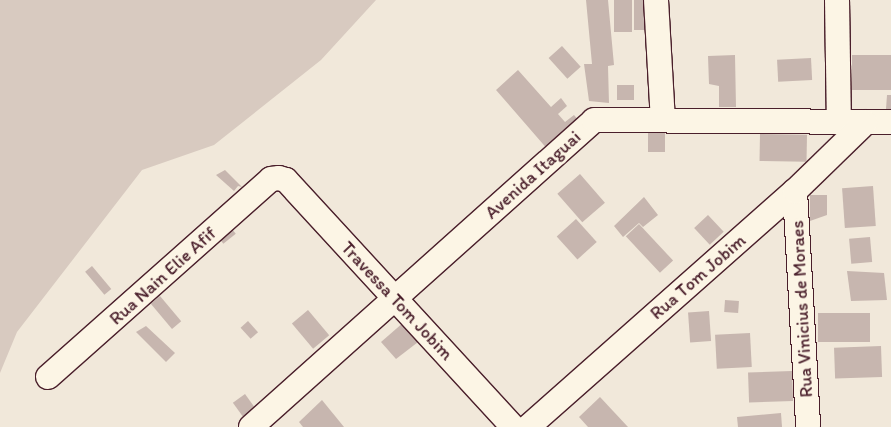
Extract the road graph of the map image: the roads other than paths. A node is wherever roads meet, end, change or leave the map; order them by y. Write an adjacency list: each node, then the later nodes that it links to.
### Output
1 (656, 0): 3 (street)
2 (837, 0): 4 (street)
3 (663, 120): 4 (street, Avenida Itaguai); 9 (street, Avenida Itaguai)
4 (839, 122): 6 (street, Avenida Itaguai)
5 (891, 122): 6 (street, Avenida Itaguai)
6 (865, 123): 8 (street, Rua Tom Jobim)
7 (279, 178): 9 (street, Travessa Tom Jobim); 10 (street, Rua Nain Elie Afif)
8 (795, 191): 13 (street, Rua Tom Jobim); 14 (street, Rua Vinicius de Moraes)
9 (395, 299): 11 (street, Avenida Itaguai); 12 (street, Travessa Tom Jobim)
10 (48, 377)
11 (250, 427)
12 (513, 427)
13 (528, 427)
14 (808, 427)

